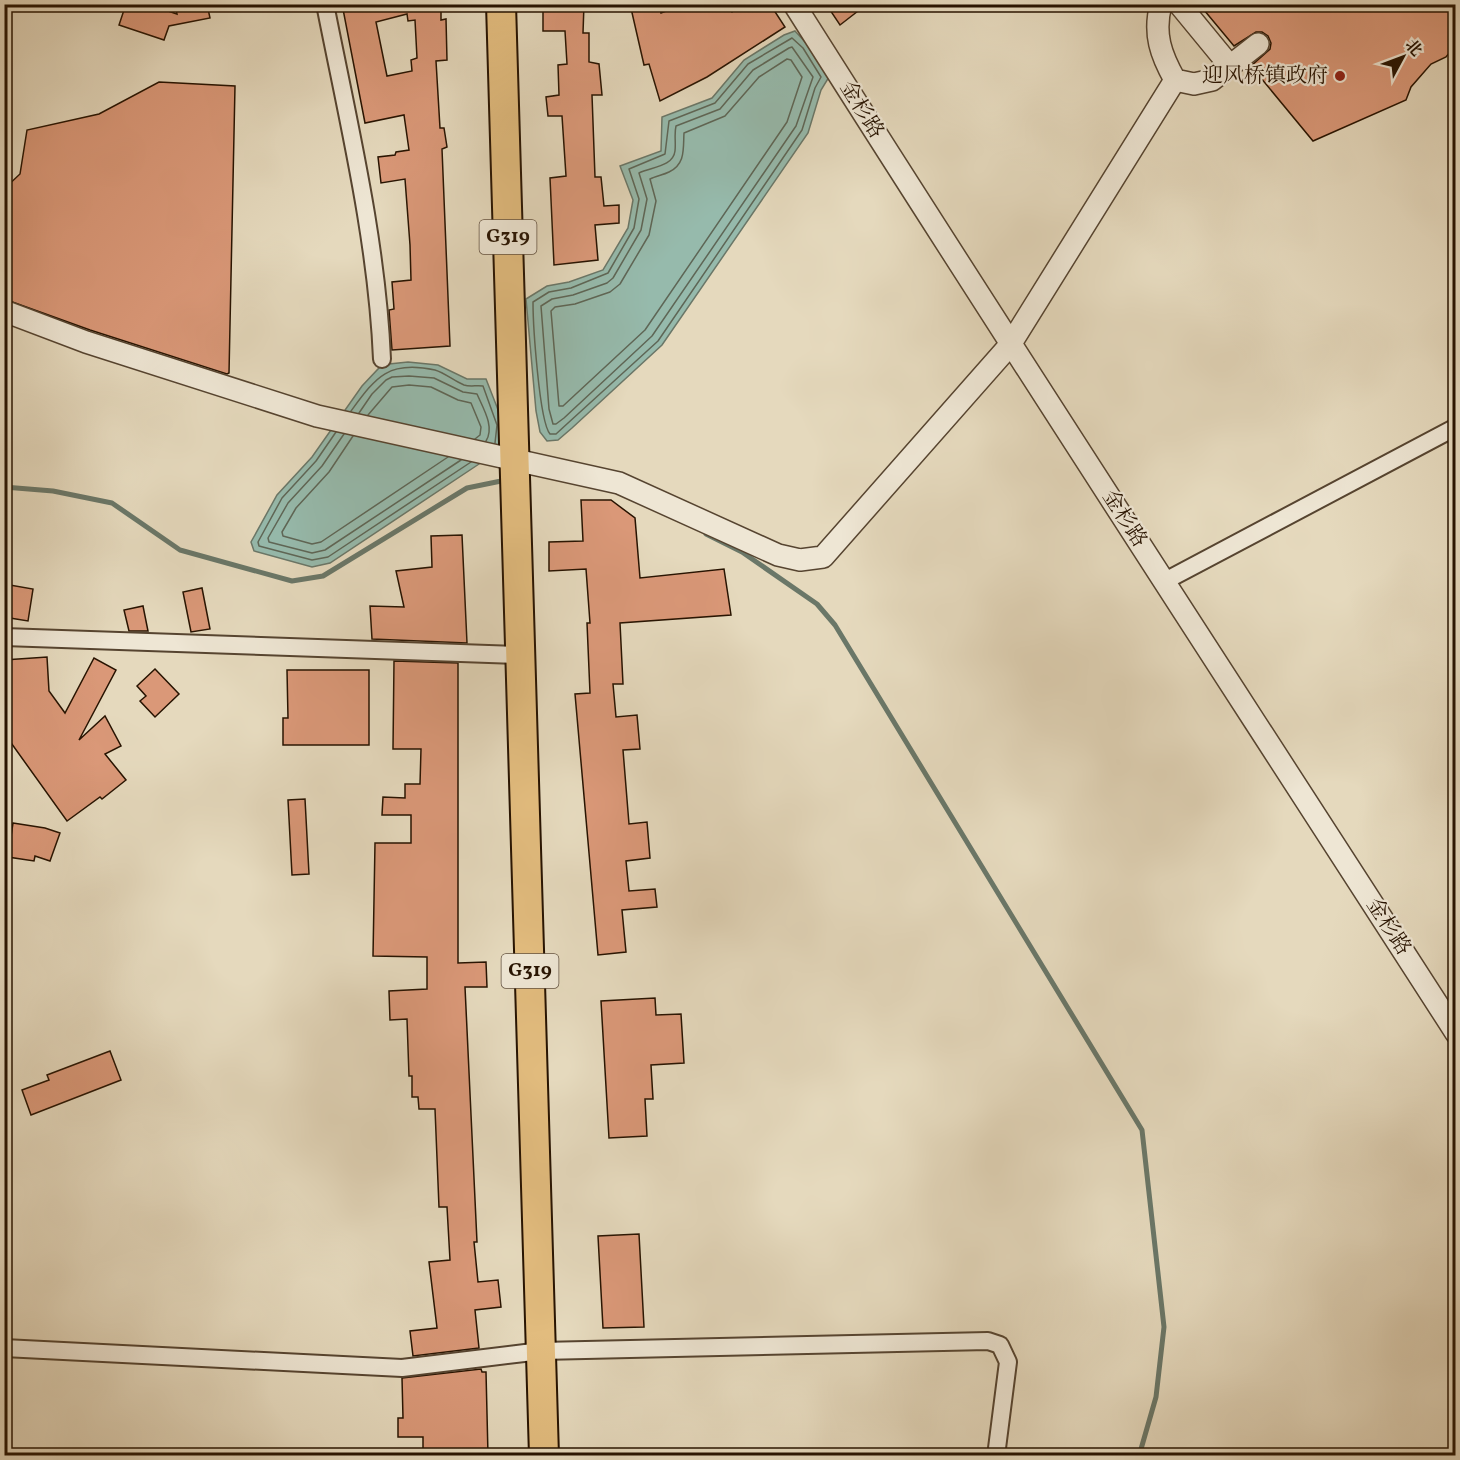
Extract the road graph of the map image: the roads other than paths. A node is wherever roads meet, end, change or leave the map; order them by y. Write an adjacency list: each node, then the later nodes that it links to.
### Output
1 (325, 4): 11 (street)
2 (501, 4): 13 (highway, G319)
3 (794, 4): 10 (street, 金杉路)
4 (1161, 4): 8 (street)
5 (1179, 4): 7 (street)
6 (1258, 44): 7 (street)
7 (1230, 66): 8 (street)
8 (1175, 80): 10 (street)
9 (4, 311): 13 (street)
10 (1010, 345): 13 (street); 14 (street, 金杉路)
11 (382, 359)
12 (1455, 427): 14 (street)
13 (515, 473): 16 (highway, G319)
14 (1165, 581): 17 (street, 金杉路)
15 (4, 637): 16 (street)
16 (520, 655): 19 (highway, G319)
17 (1455, 1033)
18 (4, 1348): 19 (street)
19 (541, 1351): 20 (highway, G319); 21 (street)
20 (544, 1455)
21 (996, 1455)

